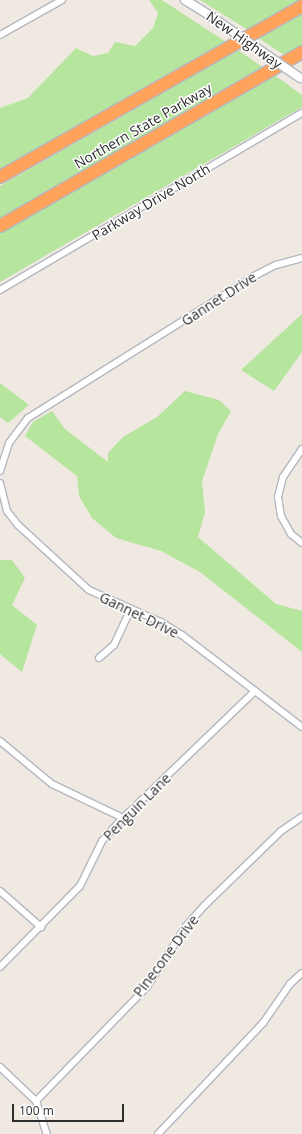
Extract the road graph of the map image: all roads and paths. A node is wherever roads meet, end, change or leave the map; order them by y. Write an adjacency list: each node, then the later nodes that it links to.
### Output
1 (62, 0): 4 (street)
2 (185, 0): 6 (street, New Highway, bridge)
3 (302, 6): 8 (highway, Northern State Parkway)
4 (0, 36)
5 (302, 52): 9 (highway, Northern State Parkway)
6 (301, 79)
7 (302, 113): 11 (street, Parkway Drive North)
8 (0, 177)
9 (0, 226)
10 (302, 258): 13 (street, Gannet Drive)
11 (0, 290)
12 (302, 449): 15 (street)
13 (0, 471)
14 (0, 483): 16 (street, Gannet Drive)
15 (302, 543)
16 (130, 610): 17 (street); 18 (street, Gannet Drive)
17 (99, 658)
18 (255, 691): 19 (street, Gannet Drive); 22 (street, Penguin Lane)
19 (302, 727)
20 (0, 741): 22 (street)
21 (302, 817): 28 (street, Pinecone Drive)
22 (123, 818): 24 (street, Penguin Lane)
23 (0, 891): 24 (street)
24 (41, 928): 25 (street, Penguin Lane)
25 (0, 967)
26 (302, 973): 30 (street)
27 (0, 1067): 28 (street)
28 (36, 1101): 29 (street)
29 (47, 1134)
30 (158, 1134)

